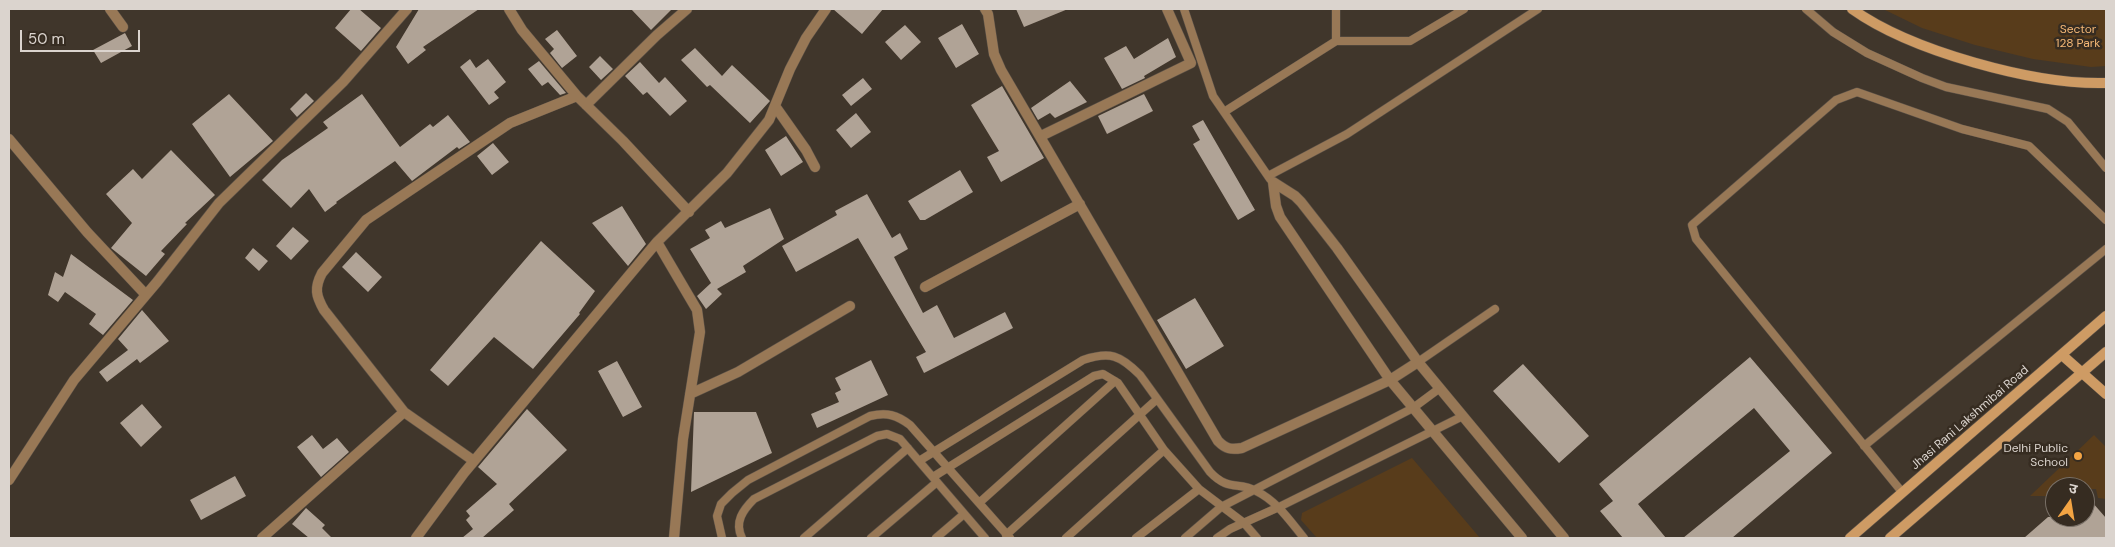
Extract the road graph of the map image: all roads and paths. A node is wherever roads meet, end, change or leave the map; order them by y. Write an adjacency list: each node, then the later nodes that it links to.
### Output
1 (110, 9): 14 (street)
2 (407, 9): 32 (street)
3 (509, 9): 17 (street)
4 (686, 9): 18 (street)
5 (826, 9): 19 (street)
6 (985, 9): 21 (street)
7 (1167, 9): 21 (street)
8 (1184, 9): 20 (lane)
9 (1336, 9): 15 (lane)
10 (1464, 9): 15 (lane)
11 (1538, 9): 25 (lane)
12 (1806, 9): 24 (lane)
13 (1852, 9): 16 (main road)
14 (123, 27)
15 (1336, 41): 20 (lane)
16 (2106, 83)
17 (577, 96): 18 (street); 47 (street)
18 (586, 106): 27 (street)
19 (775, 106): 23 (street); 27 (street)
20 (1224, 112): 25 (lane)
21 (1041, 136): 26 (street)
22 (9, 139): 32 (street)
23 (816, 167)
24 (2106, 168)
25 (1270, 179): 38 (street); 40 (street)
26 (1080, 204): 31 (street); 40 (street)
27 (688, 212): 29 (street)
28 (2106, 220): 51 (lane)
29 (657, 242): 43 (street); 55 (street)
30 (2106, 249): 51 (lane)
31 (925, 286)
32 (146, 295): 59 (street)
33 (850, 306): 43 (street)
34 (1495, 309): 38 (lane)
35 (2106, 316): 37 (main road, Jhasi Rani Lakshmibai Road)
36 (2106, 352): 39 (main road)
37 (2062, 355): 39 (main road); 62 (main road, Jhasi Rani Lakshmibai Road)
38 (1418, 362): 40 (street); 42 (street)
39 (2082, 373): 44 (main road); 87 (main road)
40 (1390, 380): 46 (street)
41 (1115, 381): 48 (lane); 57 (lane); 63 (lane)
42 (1440, 388): 46 (lane); 49 (street)
43 (690, 394): 71 (street)
44 (2106, 394)
45 (1156, 400): 48 (lane); 54 (lane); 61 (lane)
46 (1413, 408): 50 (street); 61 (lane)
47 (404, 412): 55 (street); 69 (street)
48 (1140, 414): 53 (lane); 68 (lane)
49 (1463, 416): 50 (lane); 85 (street)
50 (1433, 431): 65 (lane); 84 (street)
51 (1864, 446): 62 (lane)
52 (908, 448): 56 (lane); 73 (lane); 74 (lane)
53 (1164, 450): 60 (lane); 78 (lane)
54 (934, 453): 56 (lane); 57 (lane); 72 (lane)
55 (474, 461): 70 (street)
56 (919, 462): 58 (lane)
57 (948, 468): 58 (lane); 63 (lane)
58 (935, 479): 66 (lane); 75 (lane)
59 (9, 480)
60 (1199, 489): 64 (lane); 79 (lane)
61 (1256, 490): 64 (lane); 65 (lane)
62 (1902, 492): 86 (main road, Jhasi Rani Lakshmibai Road)
63 (979, 503): 68 (lane)
64 (1221, 507): 67 (lane); 80 (lane)
65 (1278, 507): 67 (lane); 83 (lane)
66 (964, 514): 76 (lane); 77 (lane)
67 (1244, 523): 81 (lane); 82 (lane)
68 (1008, 536)
69 (262, 538)
70 (416, 538)
71 (674, 538)
72 (722, 538)
73 (742, 538)
74 (804, 538)
75 (871, 538)
76 (936, 538)
77 (985, 538)
78 (1066, 538)
79 (1136, 538)
80 (1185, 538)
81 (1217, 538)
82 (1257, 538)
83 (1304, 538)
84 (1522, 538)
85 (1564, 538)
86 (1850, 538)
87 (1890, 538)

